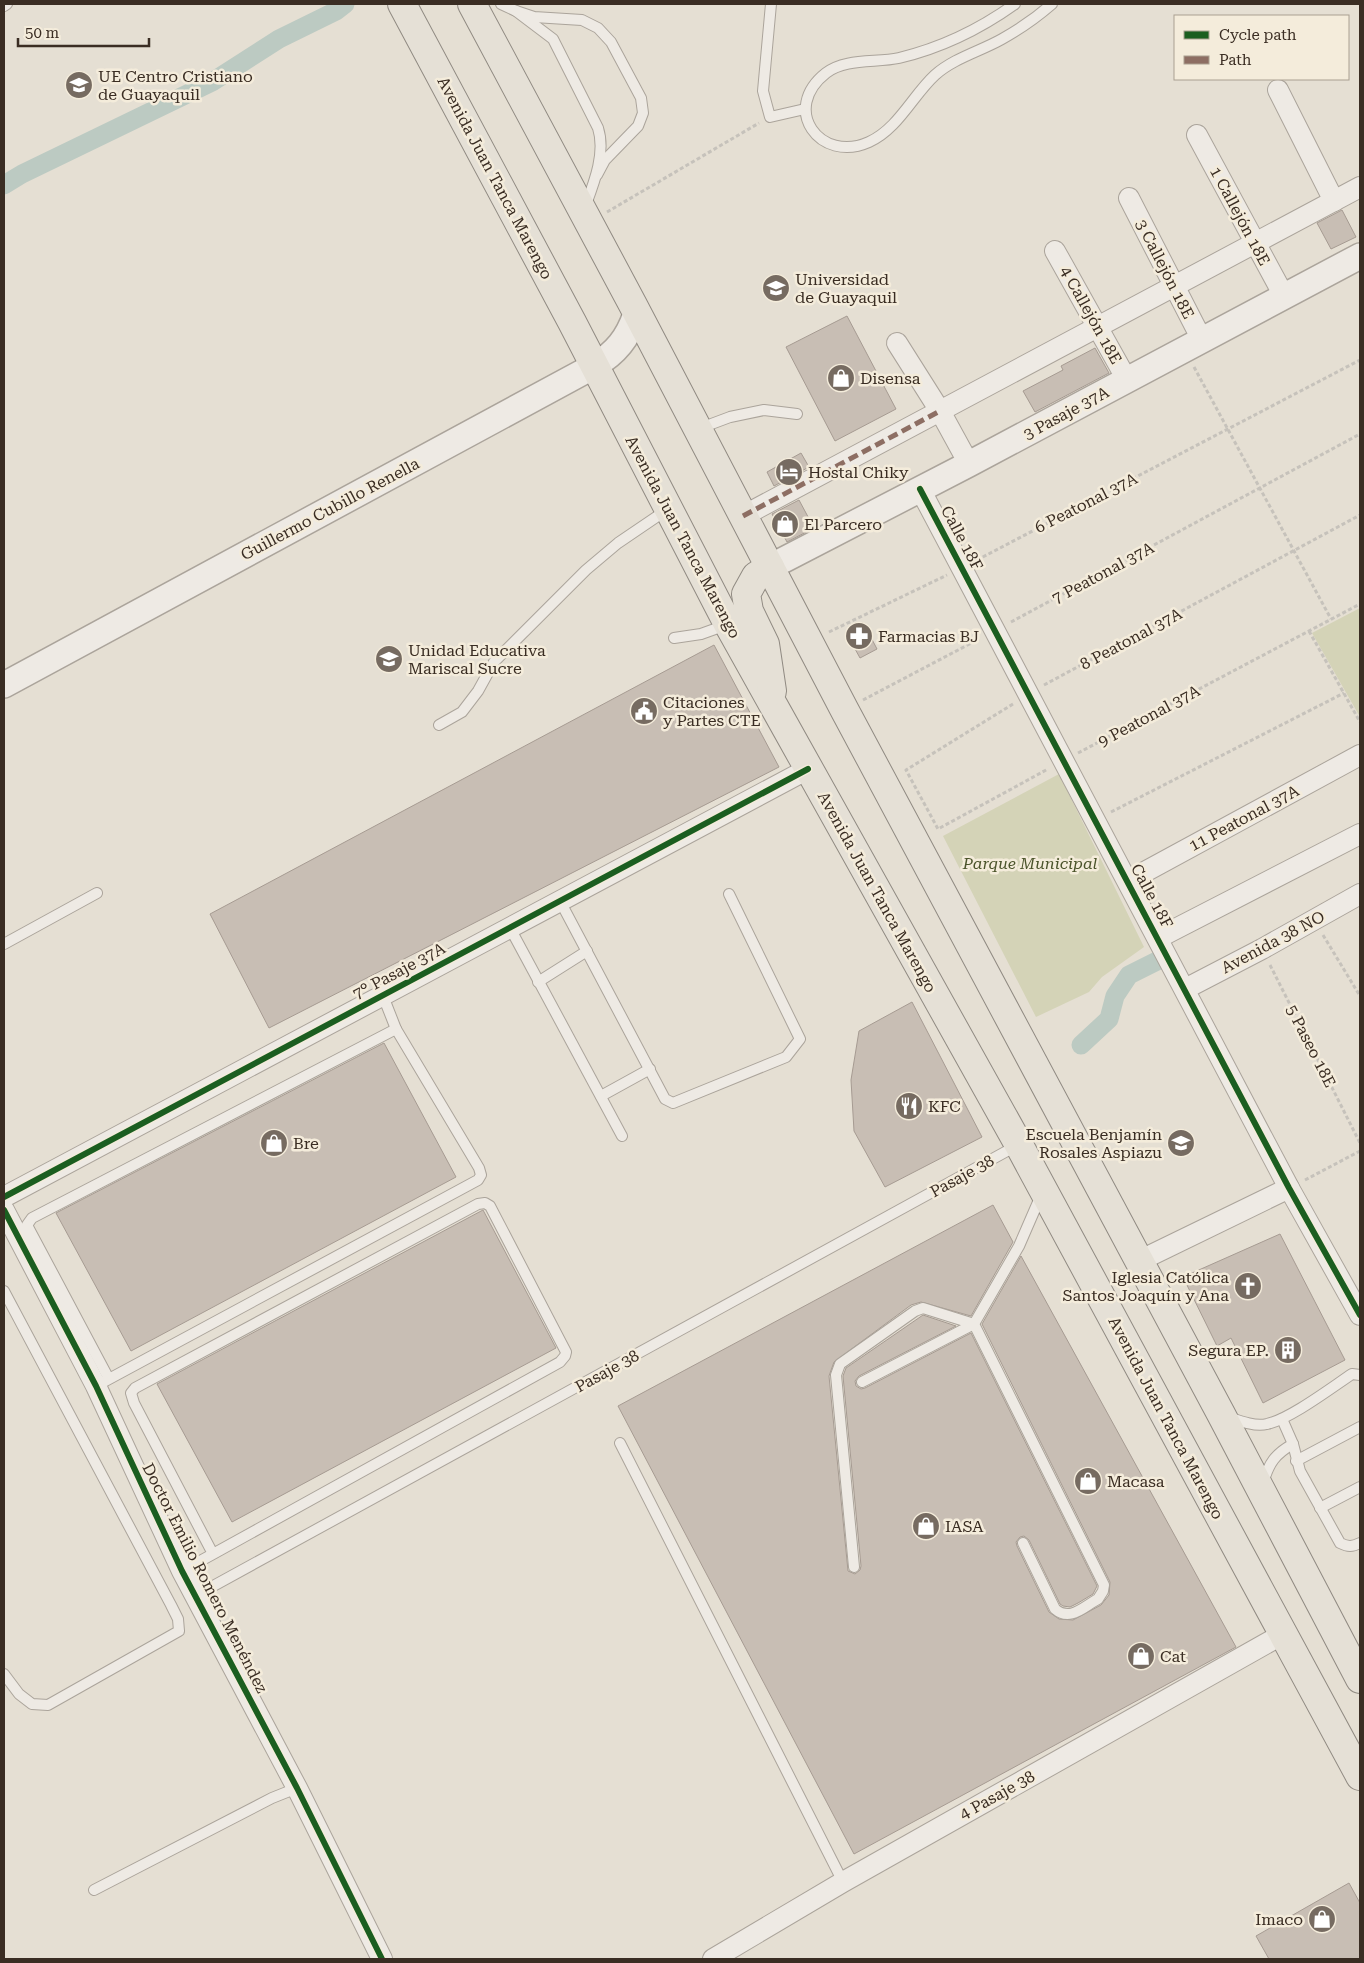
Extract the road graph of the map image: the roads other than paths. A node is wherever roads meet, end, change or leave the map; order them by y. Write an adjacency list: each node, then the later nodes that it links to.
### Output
1 (402, 4): 25 (main road, Avenida Juan Tanca Marengo)
2 (472, 4): 15 (main road)
3 (501, 4): 7 (lane)
4 (771, 4): 9 (lane)
5 (1015, 4): 9 (lane)
6 (1052, 4): 9 (lane)
7 (516, 11): 11 (lane); 11 (lane)
8 (1278, 90): 14 (street)
9 (805, 110)
10 (1197, 136): 16 (street, 1 Callejón 18E)
11 (597, 175): 15 (lane)
12 (1360, 187): 14 (street)
13 (1129, 198): 19 (street, 3 Callejón 18E)
14 (1334, 201): 16 (street)
15 (586, 217): 21 (main road)
16 (1254, 243): 19 (street); 20 (street, 1 Callejón 18E)
17 (1055, 251): 22 (street, 4 Callejón 18E)
18 (1360, 256): 20 (street, 3 Pasaje 37A)
19 (1174, 286): 22 (street); 24 (street, 3 Callejón 18E)
20 (1284, 296): 24 (street, 3 Pasaje 37A)
21 (636, 314): 25 (street, Guillermo Cubillo Renella); 29 (main road)
22 (1098, 326): 26 (street, 4 Callejón 18E); 27 (street)
23 (896, 343): 27 (street)
24 (1193, 345): 26 (street, 3 Pasaje 37A)
25 (594, 366): 32 (main road, Avenida Juan Tanca Marengo); 37 (street, Guillermo Cubillo Renella)
26 (1127, 380): 30 (street, 3 Pasaje 37A)
27 (940, 411): 30 (street); 33 (street)
28 (797, 414): 29 (lane)
29 (697, 429): 33 (main road)
30 (969, 464): 31 (street, 3 Pasaje 37A)
31 (920, 489): 34 (street, 3 Pasaje 37A); 43 (street, Calle 18F)
32 (669, 508): 35 (main road, Avenida Juan Tanca Marengo); 39 (lane)
33 (743, 516): 34 (main road)
34 (770, 567): 38 (main road); 64 (main road)
35 (728, 624): 36 (lane); 38 (main road, Avenida Juan Tanca Marengo)
36 (674, 638)
37 (4, 685)
38 (775, 708): 41 (main road, Avenida Juan Tanca Marengo)
39 (439, 725)
40 (1360, 755): 43 (street, 11 Peatonal 37A)
41 (808, 768): 47 (street, 7° Pasaje 37A); 59 (main road, Avenida Juan Tanca Marengo)
42 (1360, 834): 49 (street)
43 (1128, 881): 49 (street, Calle 18F)
44 (97, 893): 50 (lane)
45 (729, 894): 56 (lane)
46 (1360, 894): 53 (street, Avenida 38 NO)
47 (560, 901): 48 (street, 7° Pasaje 37A); 51 (lane)
48 (510, 928): 52 (lane); 54 (street, 7° Pasaje 37A)
49 (1158, 938): 53 (street, Calle 18F)
50 (4, 944)
51 (587, 952): 52 (lane); 56 (lane)
52 (538, 982): 57 (lane)
53 (1185, 989): 60 (street, Calle 18F)
54 (383, 996): 55 (lane); 62 (street, 7° Pasaje 37A)
55 (396, 1028): 69 (lane); 69 (lane)
56 (650, 1070): 57 (lane)
57 (601, 1096): 58 (lane)
58 (622, 1136)
59 (1019, 1145): 61 (main road, Avenida Juan Tanca Marengo); 85 (lane, Pasaje 38)
60 (1289, 1188): 64 (street); 66 (street, Calle 18F)
61 (1044, 1190): 67 (lane); 86 (main road, Avenida Juan Tanca Marengo)
62 (4, 1197)
63 (4, 1210): 69 (street, Doctor Emilio Romero Menéndez)
64 (1139, 1261): 71 (main road)
65 (4, 1291): 87 (lane)
66 (1360, 1315)
67 (974, 1324): 70 (lane); 80 (lane); 83 (lane)
68 (1360, 1375): 72 (lane)
69 (102, 1382): 84 (street, Doctor Emilio Romero Menéndez)
70 (862, 1382)
71 (1221, 1414): 72 (lane); 78 (main road)
72 (1282, 1419): 75 (lane)
73 (1360, 1427): 76 (lane)
74 (620, 1443): 93 (lane)
75 (1293, 1444): 76 (lane); 78 (lane)
76 (1296, 1461): 79 (lane)
77 (1360, 1487): 79 (lane)
78 (1261, 1491): 88 (main road)
79 (1320, 1508): 81 (lane)
80 (1023, 1543)
81 (1360, 1543)
82 (213, 1554): 82 (lane); 84 (lane)
83 (854, 1567)
84 (182, 1571): 85 (street, Doctor Emilio Romero Menéndez)
85 (196, 1596): 92 (street, Doctor Emilio Romero Menéndez)
86 (1283, 1634): 89 (main road, Avenida Juan Tanca Marengo); 93 (street, 4 Pasaje 38)
87 (4, 1674)
88 (1360, 1679)
89 (1309, 1682): 90 (main road); 91 (main road, Avenida Juan Tanca Marengo)
90 (1360, 1747)
91 (1360, 1776)
92 (297, 1788): 94 (lane); 95 (street, Doctor Emilio Romero Menéndez)
93 (843, 1882): 96 (street, 4 Pasaje 38)
94 (94, 1890)
95 (382, 1959)
96 (713, 1959)

